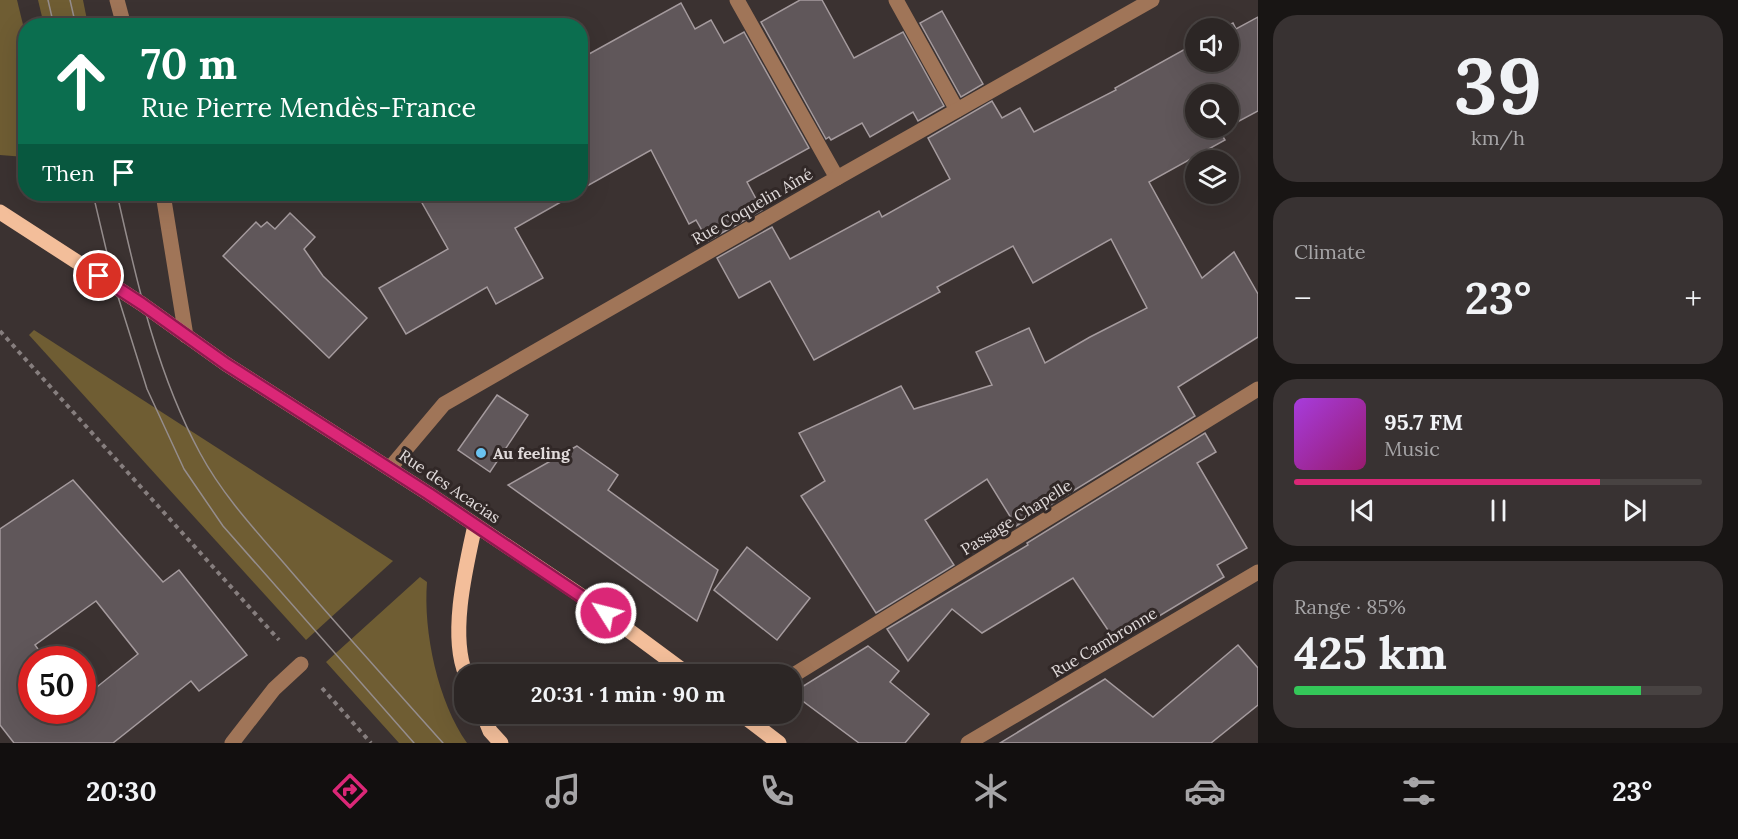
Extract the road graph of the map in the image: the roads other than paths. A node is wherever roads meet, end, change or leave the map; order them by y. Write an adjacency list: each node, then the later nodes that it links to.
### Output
1 (117, 0): 5 (street)
2 (737, 0): 7 (street)
3 (896, 0): 6 (street)
4 (1152, 0): 6 (street, Rue Coquelin Aîné)
5 (122, 18)
6 (957, 110): 7 (street, Rue Coquelin Aîné)
7 (837, 178): 12 (street, Rue Coquelin Aîné)
8 (164, 201): 10 (street)
9 (0, 212): 10 (main road, Rue des Acacias)
10 (186, 336): 12 (main road, Rue des Acacias)
11 (1258, 389): 18 (street, Passage Chapelle)
12 (390, 468): 13 (main road, Rue des Acacias)
13 (476, 525): 16 (main road); 17 (main road, Rue des Acacias)
14 (1258, 572): 24 (street, Rue Cambronne)
15 (301, 664): 21 (street)
16 (464, 664)
17 (674, 664)
18 (802, 670)
19 (487, 724): 22 (main road)
20 (754, 724): 23 (main road)
21 (232, 743)
22 (501, 743)
23 (779, 743)
24 (968, 743)

